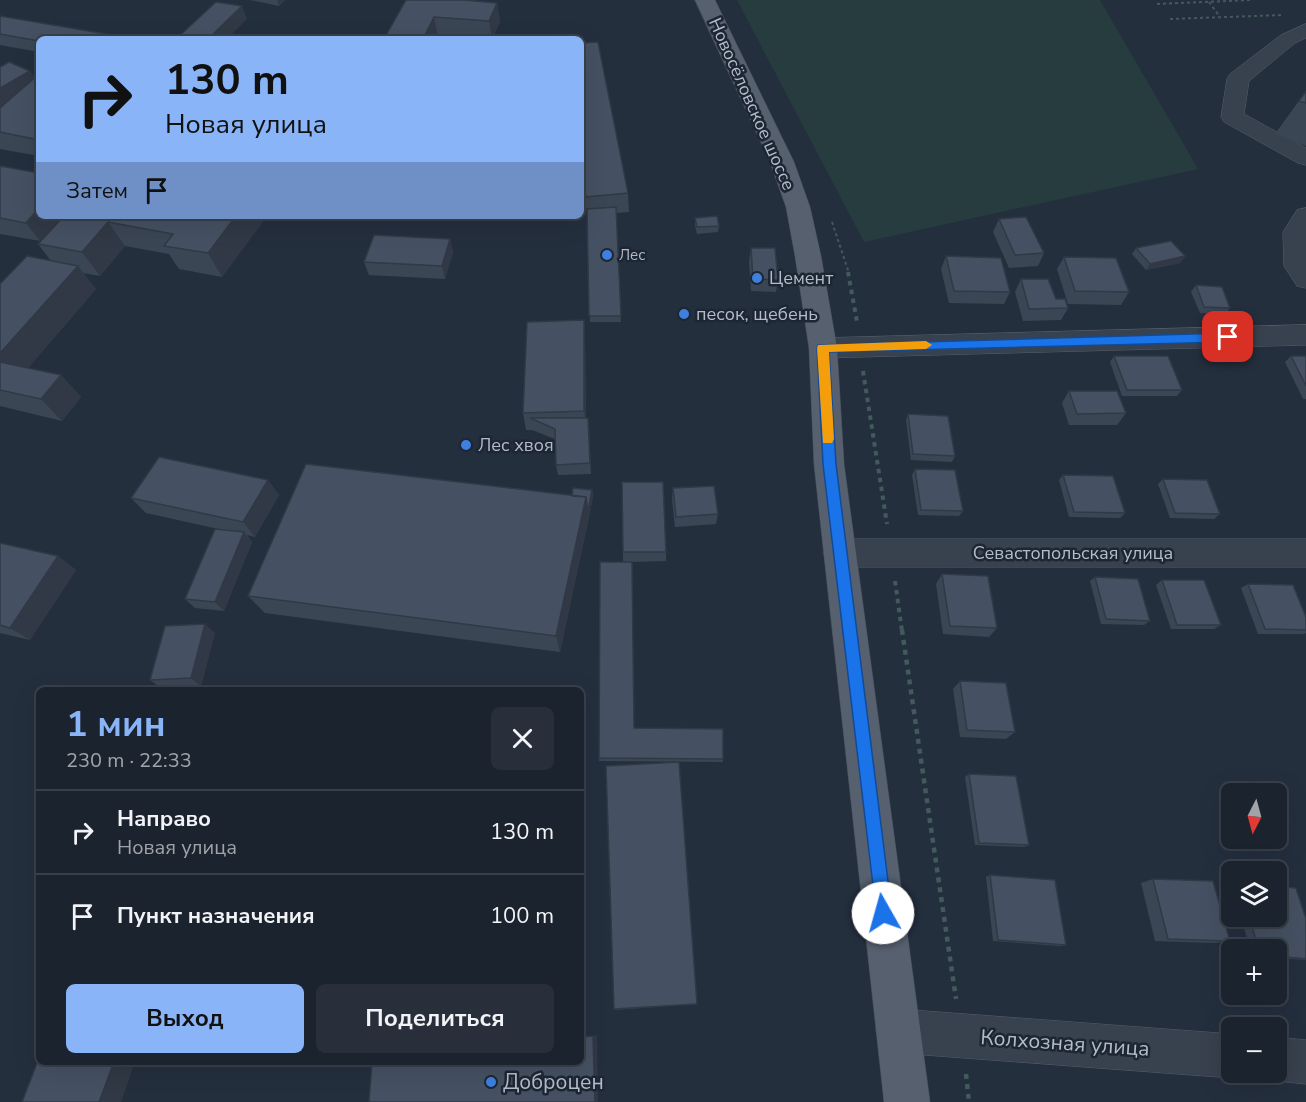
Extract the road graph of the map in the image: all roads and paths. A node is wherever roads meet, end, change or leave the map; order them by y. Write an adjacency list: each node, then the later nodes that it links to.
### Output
1 (705, 0): 14 (main road, Новосёловское шоссе)
2 (1252, 0): 3 (path)
3 (1208, 2): 4 (path); 6 (path)
4 (1157, 4)
5 (1285, 15): 6 (path)
6 (1220, 17): 7 (path)
7 (1170, 20)
8 (1306, 30): 9 (street)
9 (1306, 158)
10 (1306, 216): 11 (street)
11 (1306, 279)
12 (1306, 335): 13 (street)
13 (859, 347): 14 (street); 16 (path)
14 (823, 348): 15 (main road, Новосёловское шоссе)
15 (840, 553): 16 (street, Севастопольская улица); 18 (main road, Новосёловское шоссе)
16 (891, 553): 17 (street, Севастопольская улица); 19 (path)
17 (1306, 553)
18 (898, 1031): 19 (street, Колхозная улица); 23 (main road, Новосёловское шоссе)
19 (961, 1035): 20 (street, Колхозная улица); 24 (path)
20 (1221, 1055)
21 (1287, 1060): 22 (street)
22 (1306, 1062)
23 (907, 1102)
24 (969, 1102)

